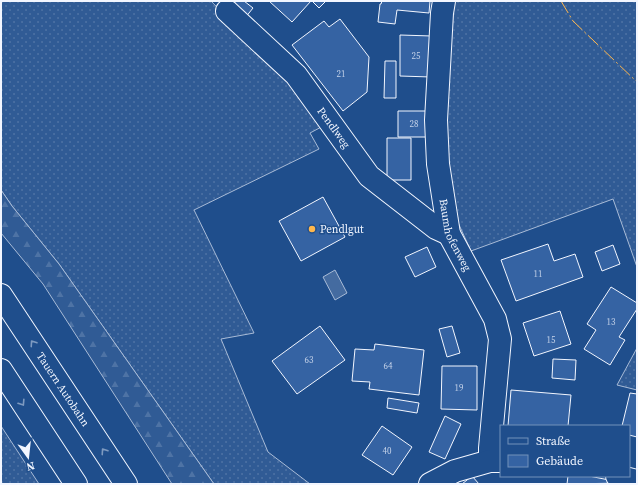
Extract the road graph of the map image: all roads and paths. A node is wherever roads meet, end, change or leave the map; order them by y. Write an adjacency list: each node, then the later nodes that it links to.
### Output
1 (444, 1): 3 (main road, Baumhofenweg)
2 (227, 11): 3 (main road, Pendlweg)
3 (449, 234): 6 (main road, Baumhofenweg)
4 (1, 295): 10 (main road, Tauern Autobahn, one-way to 4)
5 (1, 370): 9 (main road, one-way to 9)
6 (496, 461): 11 (main road)
7 (621, 477): 8 (main road)
8 (637, 481)
9 (76, 484)
10 (126, 484)
11 (430, 484)

